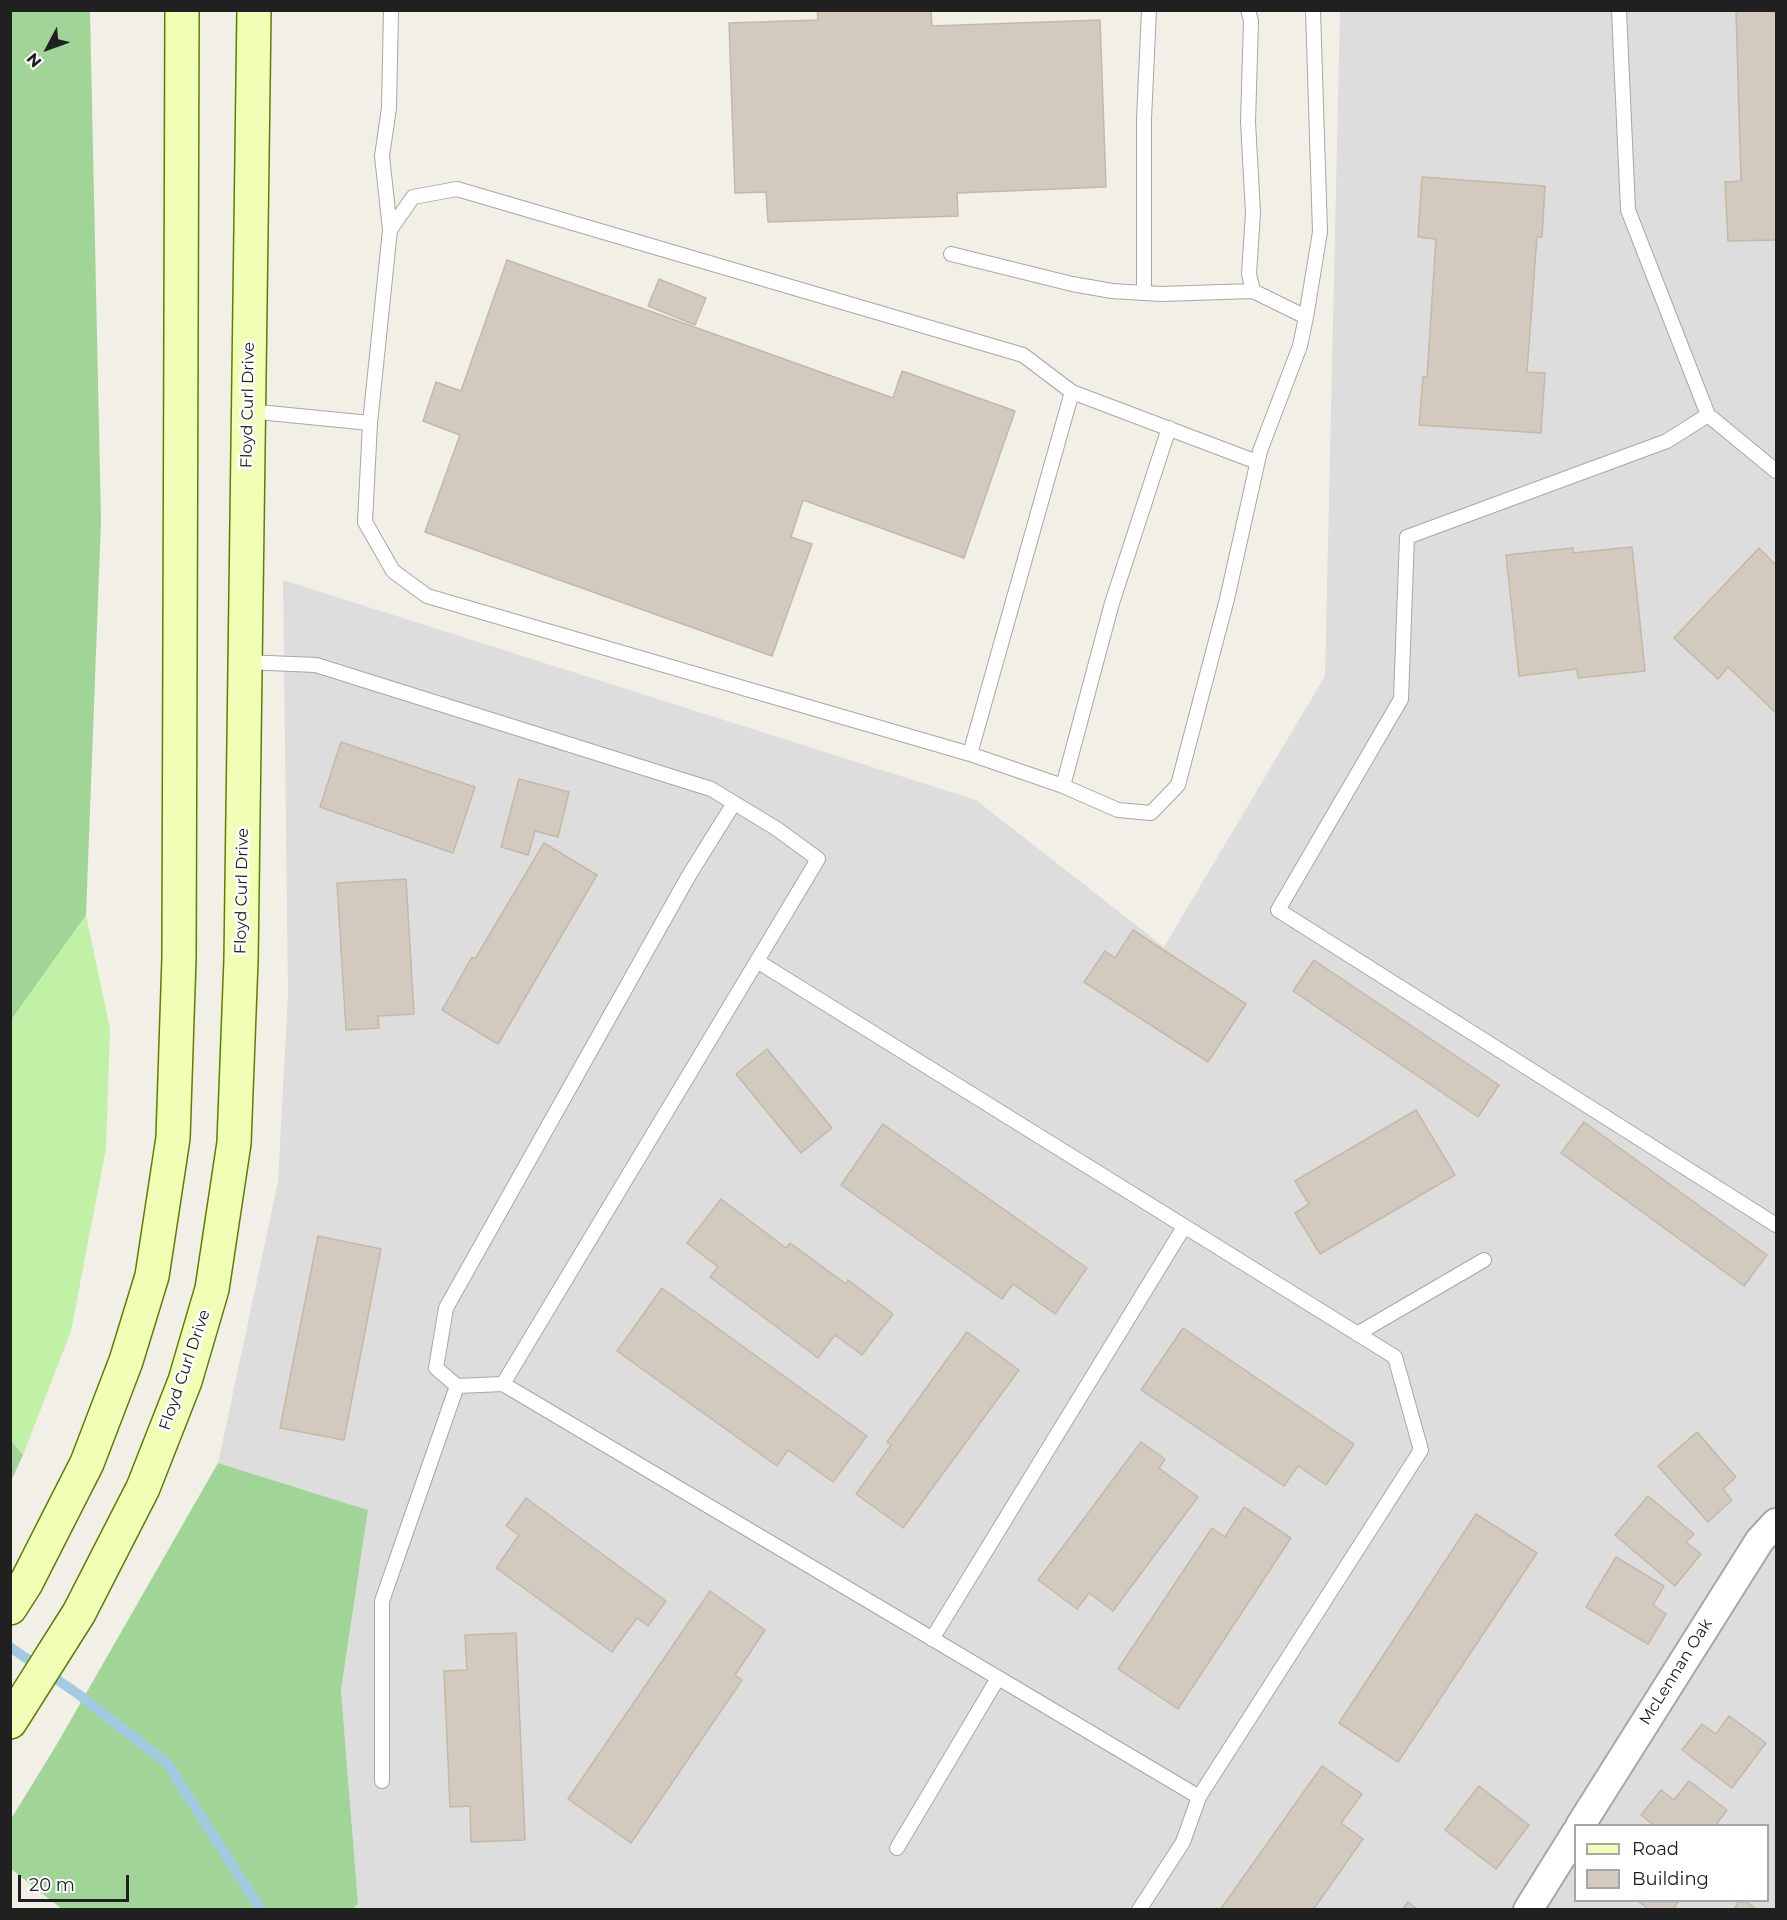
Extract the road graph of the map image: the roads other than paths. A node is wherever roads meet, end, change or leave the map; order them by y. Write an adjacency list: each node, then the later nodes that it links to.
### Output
1 (182, 10): 32 (street)
2 (254, 10): 14 (street, Floyd Curl Drive)
3 (392, 10): 8 (lane)
4 (1149, 10): 11 (lane)
5 (1248, 10): 10 (lane)
6 (1313, 10): 12 (lane)
7 (1619, 10): 15 (lane)
8 (390, 230): 13 (lane); 16 (lane)
9 (951, 254): 11 (lane)
10 (1253, 291): 11 (lane); 12 (lane)
11 (1144, 293)
12 (1306, 316): 18 (lane)
13 (1072, 392): 17 (lane); 21 (lane)
14 (248, 411): 16 (lane); 20 (street, Floyd Curl Drive)
15 (1708, 415): 19 (lane); 25 (lane)
16 (370, 423): 21 (lane)
17 (1169, 428): 18 (lane); 22 (lane)
18 (1257, 462): 22 (lane)
19 (1776, 471)
20 (245, 662): 23 (lane); 35 (street, Floyd Curl Drive)
21 (970, 754): 22 (lane)
22 (1063, 786)
23 (734, 803): 24 (lane); 30 (lane)
24 (757, 961): 26 (lane); 29 (lane)
25 (1776, 1225)
26 (1184, 1227): 28 (lane); 33 (lane)
27 (1484, 1260): 28 (lane)
28 (1357, 1334): 37 (lane)
29 (503, 1384): 30 (lane); 33 (lane)
30 (458, 1386): 36 (lane)
31 (1776, 1523): 38 (street, McLennan Oak)
32 (18, 1595)
33 (932, 1639): 34 (lane)
34 (998, 1678): 37 (lane); 40 (lane)
35 (10, 1722)
36 (382, 1781)
37 (1198, 1797): 41 (lane)
38 (1581, 1824)
39 (1574, 1835): 42 (street)
40 (897, 1848)
41 (1139, 1910)
42 (1528, 1910)

